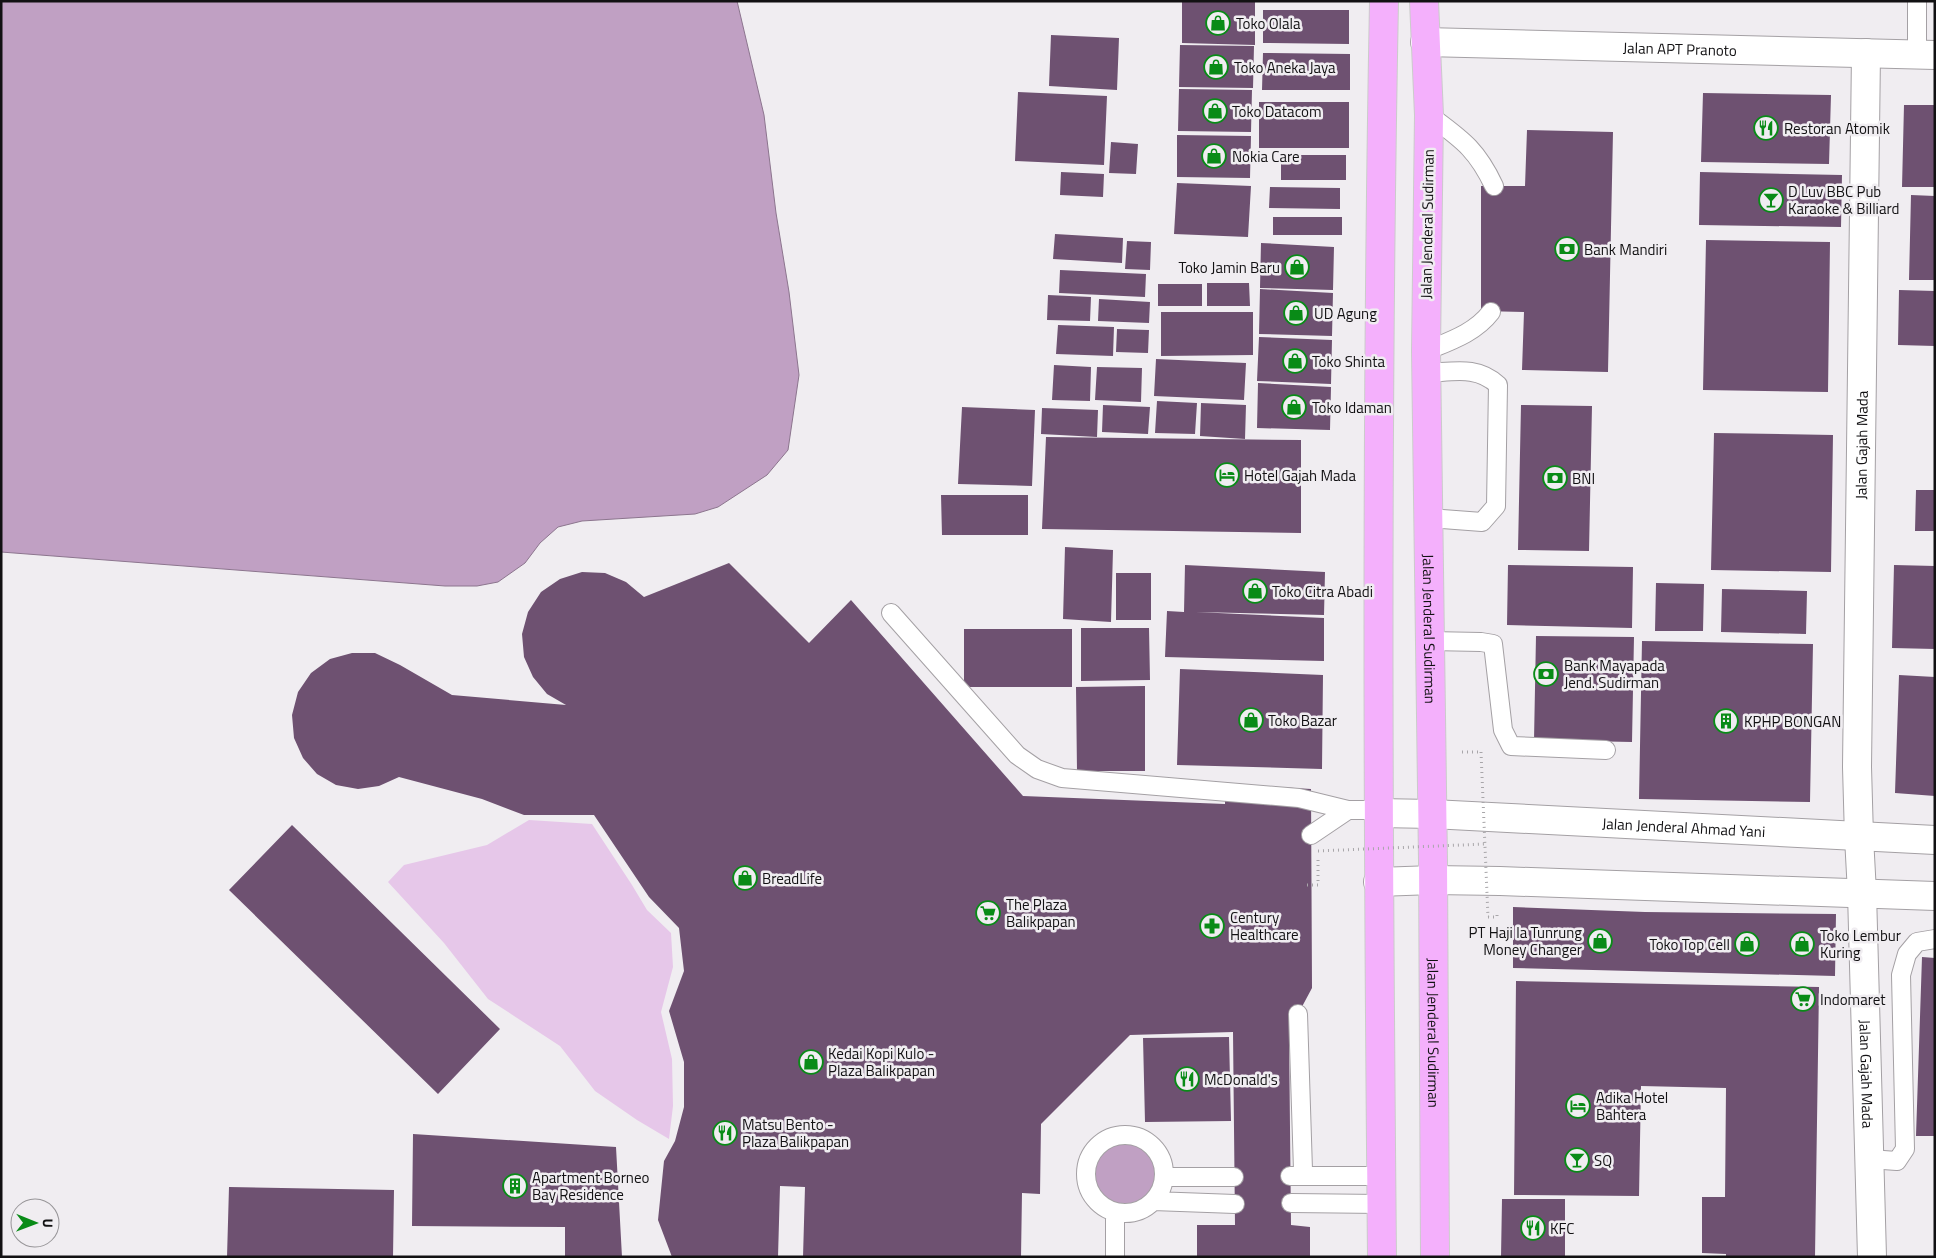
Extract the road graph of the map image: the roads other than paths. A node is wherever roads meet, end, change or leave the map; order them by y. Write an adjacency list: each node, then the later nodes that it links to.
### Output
1 (1384, 1): 16 (highway)
2 (1424, 1): 4 (highway, Jalan Jenderal Sudirman)
3 (1917, 1): 6 (lane)
4 (1425, 42): 5 (street, Jalan APT Pranoto); 7 (highway, Jalan Jenderal Sudirman)
5 (1866, 53): 6 (street, Jalan APT Pranoto); 18 (street, Jalan Gajah Mada)
6 (1926, 55)
7 (1429, 115): 8 (lane); 10 (highway, Jalan Jenderal Sudirman)
8 (1494, 186)
9 (1491, 312): 10 (lane)
10 (1426, 362): 11 (highway, Jalan Jenderal Sudirman); 11 (lane)
11 (1429, 518): 13 (highway, Jalan Jenderal Sudirman)
12 (891, 613): 15 (lane)
13 (1430, 641): 14 (lane); 17 (highway, Jalan Jenderal Sudirman)
14 (1606, 750)
15 (1348, 810): 16 (lane); 20 (lane)
16 (1379, 811): 17 (street, Jalan Jenderal Ahmad Yani); 22 (highway)
17 (1432, 814): 18 (street, Jalan Jenderal Ahmad Yani); 21 (highway, Jalan Jenderal Sudirman)
18 (1859, 837): 19 (street, Jalan Jenderal Ahmad Yani); 23 (street, Jalan Gajah Mada)
19 (1935, 840)
20 (1315, 843)
21 (1433, 880): 22 (street); 23 (street); 38 (highway, Jalan Jenderal Sudirman)
22 (1378, 882): 28 (highway)
23 (1862, 893): 24 (street); 27 (street, Jalan Gajah Mada)
24 (1935, 896)
25 (1935, 939): 27 (lane)
26 (1298, 1014): 28 (lane)
27 (1869, 1159): 39 (street, Jalan Gajah Mada)
28 (1381, 1176): 34 (highway)
29 (1164, 1177): 30 (lane); 31 (lane); 35 (lane)
30 (1234, 1177)
31 (1153, 1201): 33 (lane); 35 (lane)
32 (1290, 1203): 34 (lane)
33 (1235, 1204)
34 (1381, 1204): 37 (highway)
35 (1115, 1212): 36 (lane)
36 (1115, 1257)
37 (1382, 1257)
38 (1435, 1257)
39 (1872, 1257)

